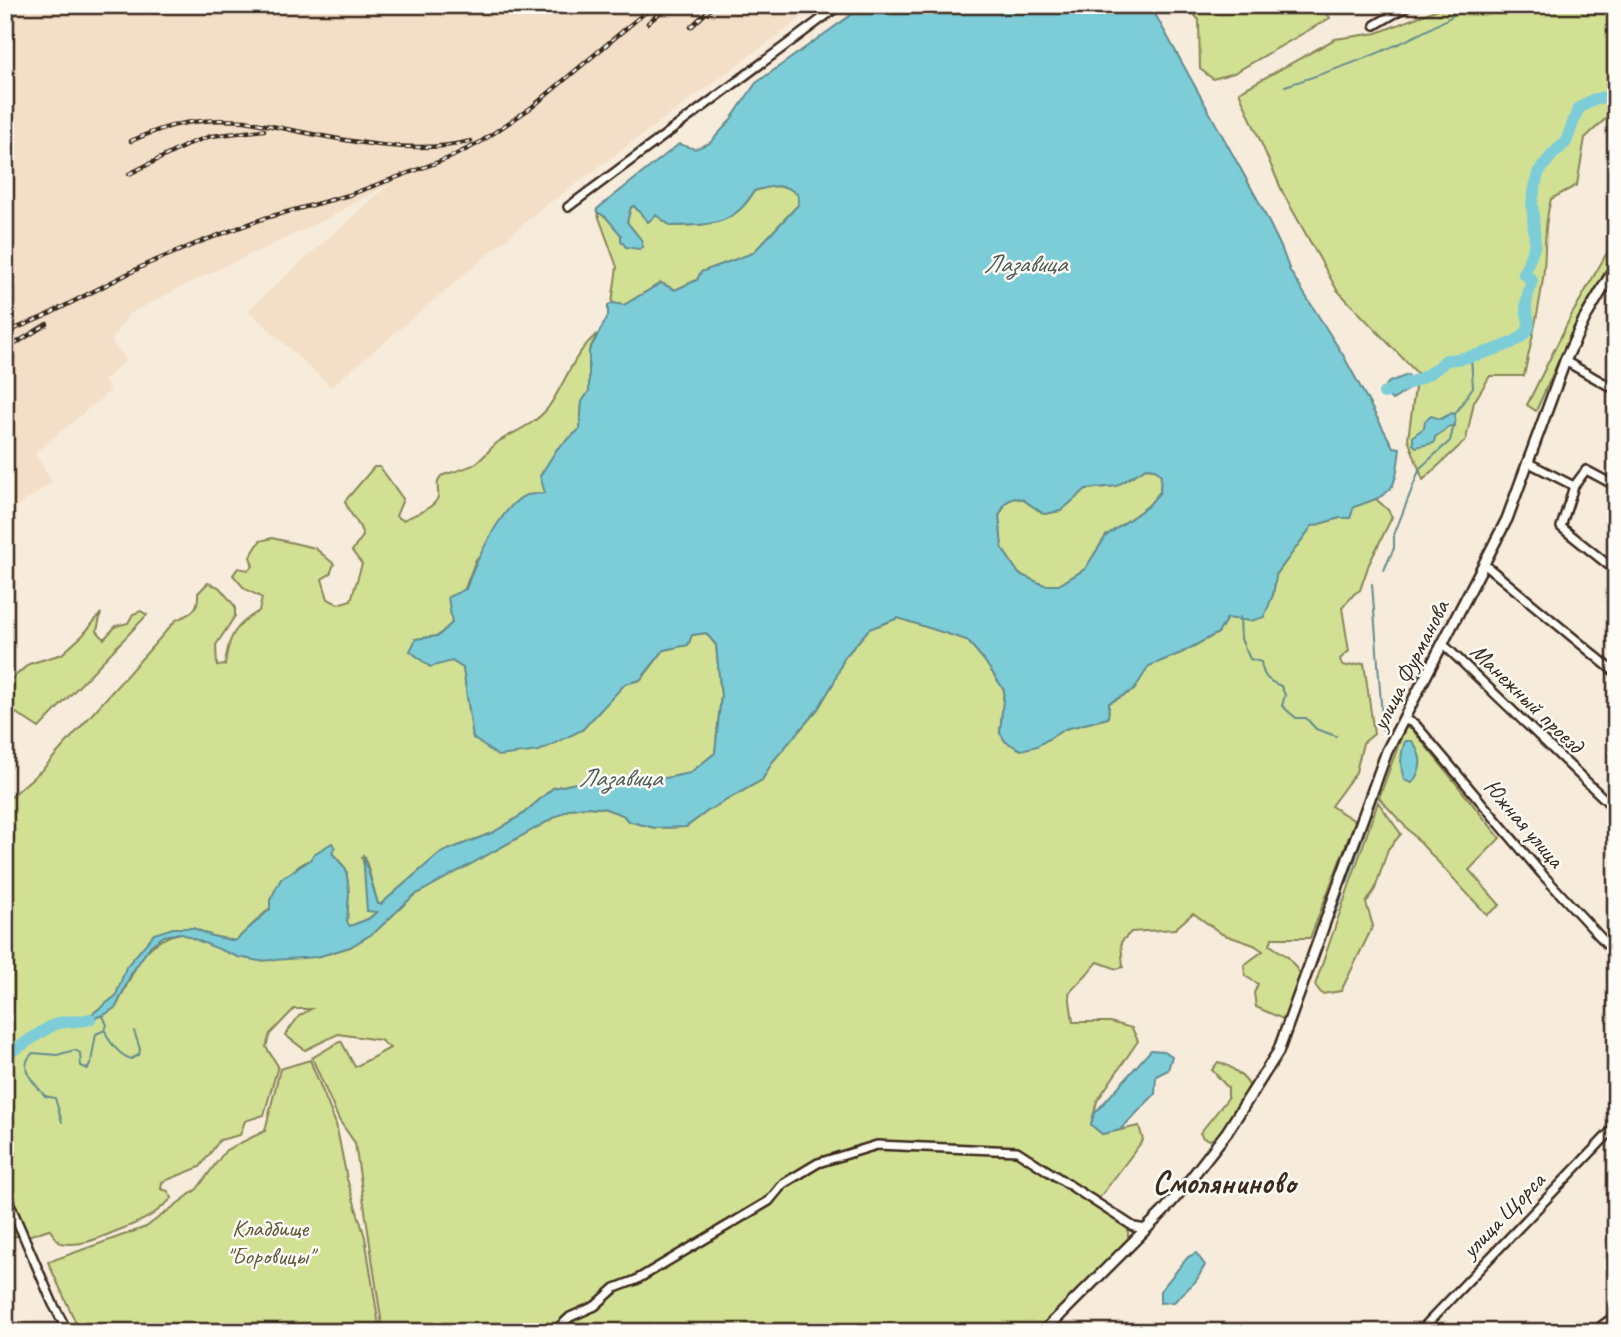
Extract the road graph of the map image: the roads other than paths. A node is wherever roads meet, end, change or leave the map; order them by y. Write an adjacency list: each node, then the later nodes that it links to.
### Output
1 (840, 5): 6 (street)
2 (1409, 5): 3 (street)
3 (1375, 25)
4 (1616, 180): 5 (street)
5 (1616, 187)
6 (568, 207)
7 (1616, 267): 8 (main road, улица Фурманова)
8 (1604, 284): 9 (street); 10 (main road, улица Фурманова)
9 (1616, 290)
10 (1565, 361): 11 (street); 12 (main road, улица Фурманова)
11 (1616, 390)
12 (1527, 462): 13 (street); 15 (main road, улица Фурманова)
13 (1574, 486): 14 (street); 16 (street)
14 (1616, 486)
15 (1484, 564): 17 (main road, улица Фурманова); 18 (street)
16 (1616, 571)
17 (1442, 643): 19 (main road, улица Фурманова); 20 (street, Манежный проезд)
18 (1616, 673)
19 (1403, 719): 21 (street, Южная улица); 24 (main road, улица Фурманова)
20 (1616, 810)
21 (1616, 954)
22 (1616, 1126): 29 (street, улица Щорса)
23 (5, 1193): 26 (street)
24 (1146, 1228): 27 (street); 28 (main road, улица Фурманова)
25 (1616, 1315): 30 (street)
26 (68, 1332)
27 (554, 1332)
28 (1043, 1332)
29 (1419, 1332)
30 (1594, 1332)

